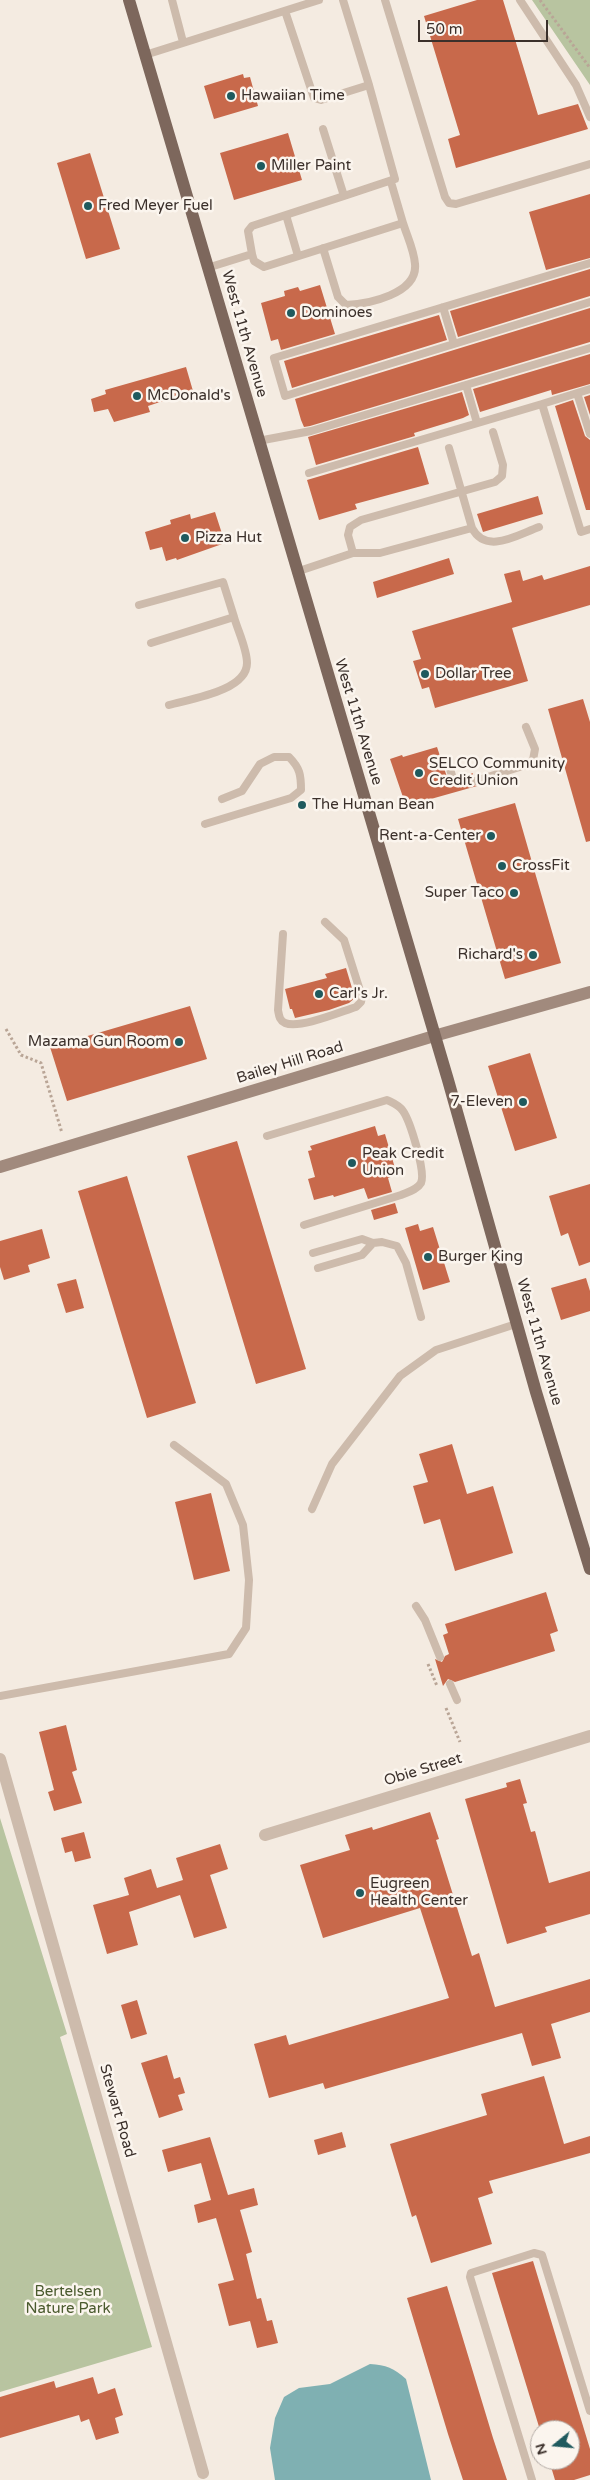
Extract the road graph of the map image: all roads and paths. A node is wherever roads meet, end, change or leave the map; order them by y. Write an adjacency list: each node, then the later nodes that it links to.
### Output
1 (129, 0): 10 (main road, West 11th Avenue)
2 (172, 0): 9 (lane)
3 (319, 0): 8 (lane)
4 (343, 0): 12 (lane)
5 (385, 0): 15 (lane)
6 (520, 0): 13 (lane)
7 (540, 0): 11 (path)
8 (285, 11): 9 (lane); 12 (lane)
9 (183, 42): 10 (lane)
10 (145, 55): 24 (main road, West 11th Avenue)
11 (590, 68)
12 (369, 85): 16 (lane)
13 (590, 117)
14 (323, 129): 17 (lane)
15 (590, 164)
16 (391, 182): 17 (lane); 19 (lane)
17 (344, 196): 18 (lane)
18 (286, 215): 21 (lane); 22 (lane)
19 (403, 223): 20 (lane); 20 (lane)
20 (323, 248): 22 (lane)
21 (252, 254): 22 (lane); 24 (lane)
22 (298, 256)
23 (590, 263): 26 (lane)
24 (207, 268): 36 (main road, West 11th Avenue)
25 (590, 302): 27 (lane)
26 (443, 307): 27 (lane); 27 (lane)
27 (454, 344)
28 (590, 348): 29 (lane)
29 (466, 385): 33 (lane); 36 (lane)
30 (590, 389): 31 (lane)
31 (577, 393): 32 (lane); 35 (lane)
32 (542, 404): 33 (lane); 42 (lane)
33 (477, 423): 38 (lane)
34 (492, 432): 39 (lane)
35 (590, 434)
36 (258, 440): 44 (main road, West 11th Avenue)
37 (450, 448): 39 (lane)
38 (309, 473)
39 (462, 491): 40 (lane); 43 (lane)
40 (472, 528): 41 (lane); 43 (lane)
41 (539, 528)
42 (590, 529)
43 (353, 553): 44 (lane)
44 (296, 572): 59 (main road, West 11th Avenue)
45 (139, 605): 46 (lane)
46 (234, 617): 47 (lane); 48 (lane)
47 (151, 643)
48 (169, 705)
49 (526, 727): 52 (lane)
50 (447, 759): 51 (lane)
51 (453, 779)
52 (475, 781)
53 (222, 799): 54 (lane)
54 (204, 824)
55 (325, 922): 56 (lane)
56 (283, 934)
57 (590, 992): 59 (street, Bailey Hill Road)
58 (6, 1029): 61 (path)
59 (434, 1036): 61 (street, Bailey Hill Road); 68 (main road, West 11th Avenue)
60 (267, 1136): 63 (lane)
61 (66, 1148): 62 (street, Bailey Hill Road)
62 (0, 1167)
63 (304, 1225)
64 (373, 1243): 65 (lane); 66 (lane); 67 (lane)
65 (313, 1253)
66 (318, 1268)
67 (421, 1317)
68 (516, 1324): 70 (lane); 71 (main road, West 11th Avenue)
69 (174, 1445): 77 (lane)
70 (312, 1509)
71 (590, 1569)
72 (416, 1606): 74 (lane)
73 (424, 1655): 76 (path)
74 (440, 1657)
75 (450, 1684): 79 (lane)
76 (439, 1691)
77 (0, 1696)
78 (443, 1700): 81 (path)
79 (457, 1700)
80 (590, 1736): 83 (street, Obie Street)
81 (460, 1742)
82 (0, 1759): 85 (street, Stewart Road)
83 (266, 1835)
84 (590, 2411): 86 (lane)
85 (203, 2473)
86 (532, 2480)

